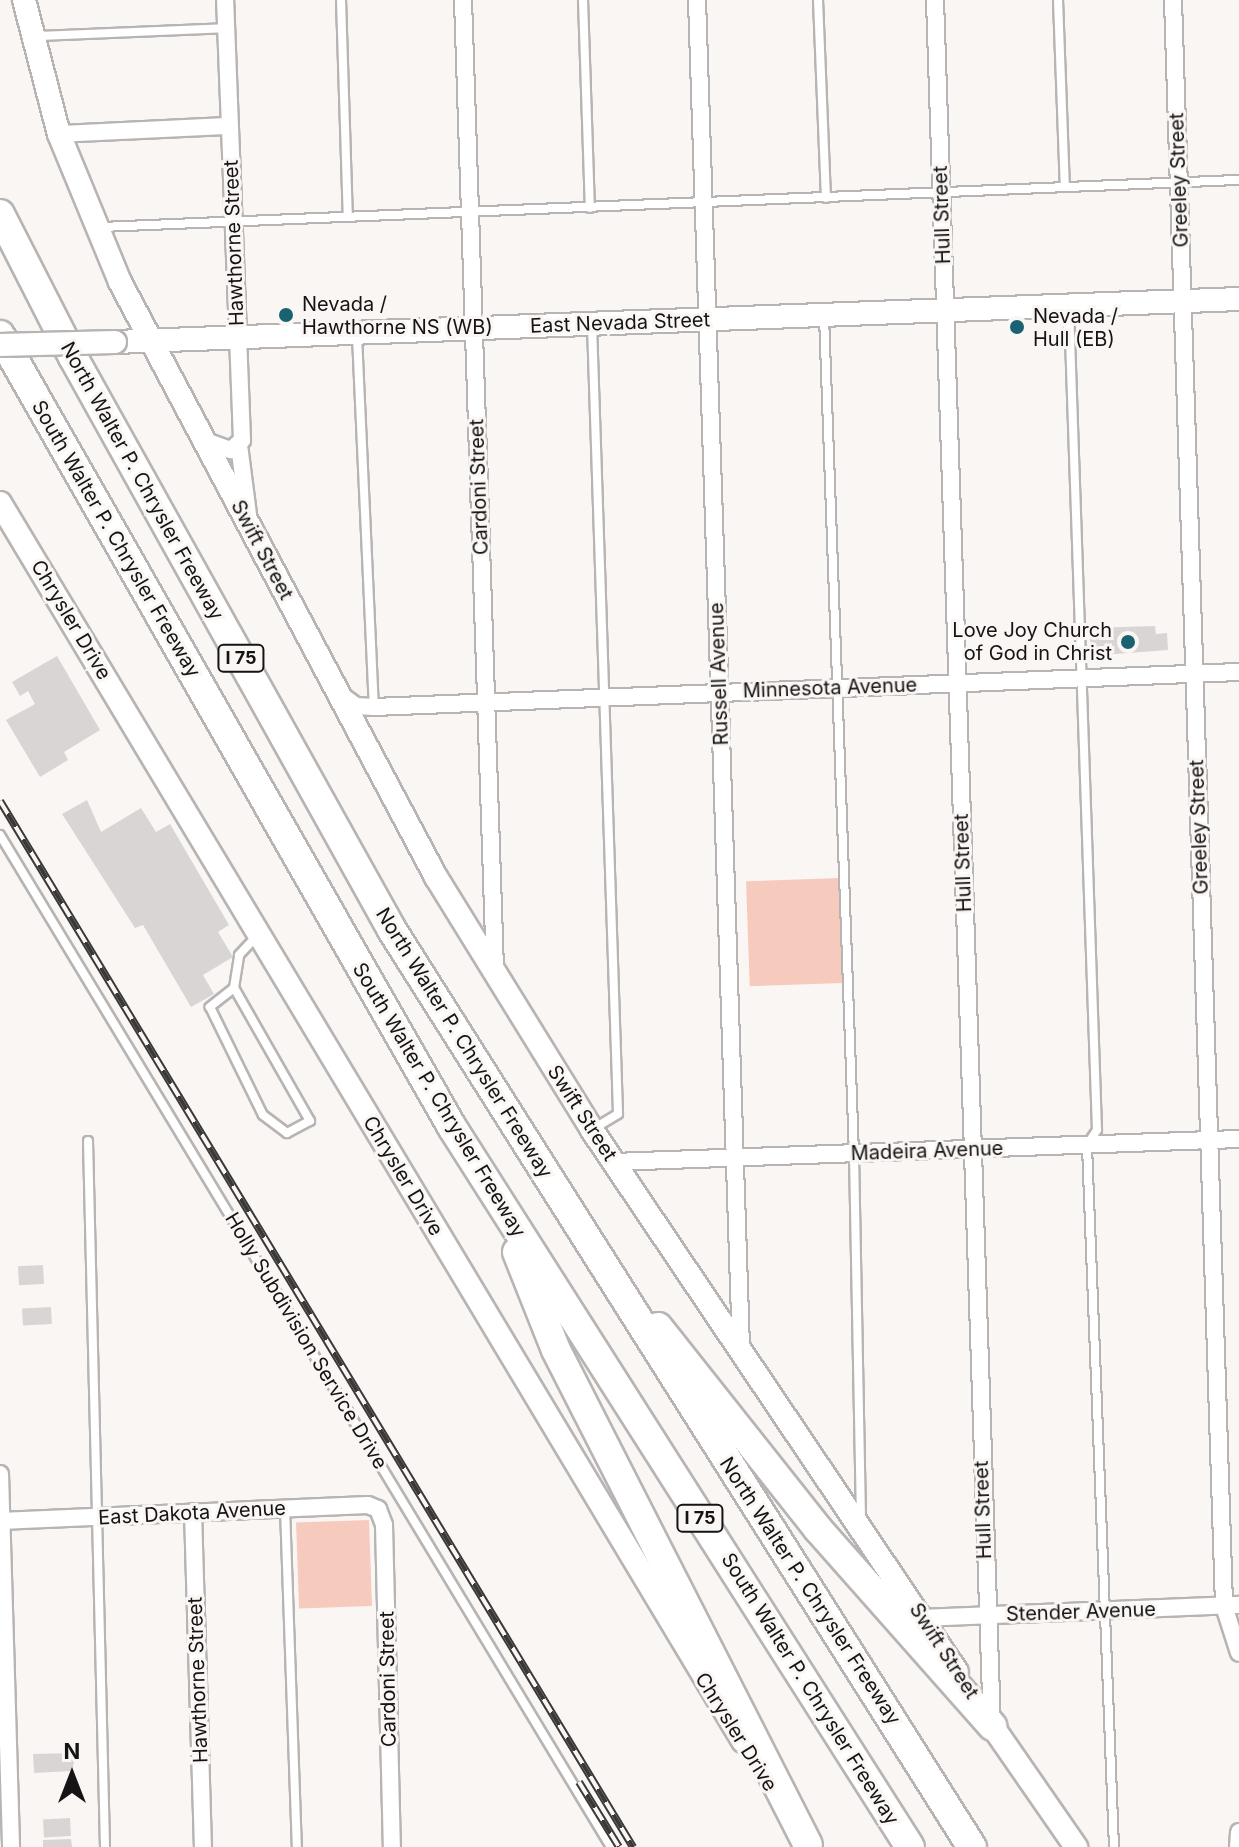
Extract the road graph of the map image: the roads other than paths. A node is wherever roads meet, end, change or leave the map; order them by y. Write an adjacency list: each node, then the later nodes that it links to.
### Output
1 (24, 0): 12 (main road)
2 (225, 0): 11 (street, Hawthorne Street)
3 (341, 0): 24 (lane)
4 (463, 0): 22 (street, Cardoni Street)
5 (583, 0): 21 (lane)
6 (697, 0): 20 (street, Russell Avenue)
7 (818, 0): 19 (lane)
8 (935, 0): 18 (street, Hull Street)
9 (1058, 0): 17 (lane)
10 (1173, 0): 16 (street, Greeley Street)
11 (226, 28): 12 (lane); 13 (street, Hawthorne Street)
12 (32, 36): 14 (main road)
13 (229, 126): 14 (street); 25 (street, Hawthorne Street)
14 (59, 134): 26 (main road)
15 (1239, 180): 16 (lane)
16 (1179, 183): 17 (lane); 28 (street, Greeley Street)
17 (1065, 187): 18 (lane)
18 (941, 192): 19 (lane); 30 (street, Hull Street)
19 (826, 198): 20 (lane)
20 (704, 203): 21 (lane); 32 (street, Russell Avenue)
21 (590, 208): 22 (lane)
22 (470, 213): 24 (lane); 34 (street, Cardoni Street)
23 (0, 214): 69 (highway, North Walter P. Chrysler Freeway / I 75)
24 (348, 217): 25 (lane)
25 (234, 221): 26 (lane); 37 (street, Hawthorne Street)
26 (95, 227): 38 (main road)
27 (1239, 299): 28 (main road, East Nevada Street)
28 (1183, 301): 29 (main road, East Nevada Street); 45 (street, Greeley Street)
29 (1069, 305): 30 (main road, East Nevada Street); 46 (lane)
30 (945, 310): 31 (main road, East Nevada Street); 47 (street, Hull Street)
31 (824, 315): 32 (main road, East Nevada Street); 48 (lane)
32 (708, 320): 33 (main road, East Nevada Street); 50 (street, Russell Avenue)
33 (592, 324): 34 (main road, East Nevada Street); 51 (lane)
34 (474, 329): 35 (main road, East Nevada Street); 52 (street, Cardoni Street)
35 (357, 334): 37 (main road, East Nevada Street); 53 (lane)
36 (0, 335): 68 (highway, South Walter P. Chrysler Freeway / I 75)
37 (238, 338): 38 (main road, East Nevada Street); 41 (street, Hawthorne Street)
38 (151, 341): 39 (main road, East Nevada Street, bridge); 40 (main road, Swift Street)
39 (0, 345)
40 (203, 440): 41 (street); 43 (main road, Swift Street)
41 (239, 445): 43 (street, Hawthorne Street)
42 (0, 503): 56 (main road, Chrysler Drive)
43 (249, 527): 49 (main road, Swift Street)
44 (1239, 672): 45 (street, Minnesota Avenue)
45 (1194, 673): 46 (street, Minnesota Avenue); 61 (street, Greeley Street)
46 (1081, 678): 47 (street, Minnesota Avenue); 63 (lane)
47 (957, 682): 48 (street, Minnesota Avenue); 64 (street, Hull Street)
48 (836, 687): 50 (street, Minnesota Avenue); 65 (lane)
49 (337, 692): 53 (street, Minnesota Avenue); 54 (main road, Swift Street)
50 (719, 692): 51 (street, Minnesota Avenue); 66 (street, Russell Avenue)
51 (604, 697): 52 (street, Minnesota Avenue); 59 (lane)
52 (486, 702): 53 (street, Minnesota Avenue); 57 (street, Cardoni Street)
53 (374, 707): 54 (street, Minnesota Avenue)
54 (350, 716): 57 (main road, Swift Street)
55 (0, 835): 91 (lane, Holly Subdivision Service Drive)
56 (259, 934): 58 (lane); 85 (main road, Chrysler Drive)
57 (495, 975): 59 (main road, Swift Street)
58 (234, 988): 58 (lane)
59 (592, 1130): 67 (main road, Swift Street)
60 (1239, 1139): 61 (street, Madeira Avenue)
61 (1209, 1140): 63 (street, Madeira Avenue); 78 (street, Greeley Street)
62 (88, 1141): 75 (lane)
63 (1087, 1145): 64 (street, Madeira Avenue); 79 (lane)
64 (972, 1150): 65 (street, Madeira Avenue); 80 (street, Hull Street)
65 (854, 1154): 66 (street, Madeira Avenue); 77 (lane)
66 (735, 1158): 67 (street, Madeira Avenue); 70 (street, Russell Avenue)
67 (614, 1162): 70 (main road, Swift Street)
68 (491, 1188): 85 (highway); 92 (highway, South Walter P. Chrysler Freeway / I 75)
69 (604, 1268): 83 (highway); 93 (highway, North Walter P. Chrysler Freeway / I 75)
70 (741, 1349): 77 (main road, Swift Street)
71 (0, 1474): 76 (street)
72 (285, 1508): 73 (street, East Dakota Avenue); 74 (street, East Dakota Avenue); 89 (lane)
73 (193, 1512): 75 (street, East Dakota Avenue); 88 (street, Hawthorne Street)
74 (382, 1512): 90 (street, Cardoni Street)
75 (97, 1517): 76 (street, East Dakota Avenue); 87 (lane)
76 (1, 1521): 86 (street)
77 (862, 1528): 81 (main road, Swift Street)
78 (1232, 1606): 79 (street, Stender Avenue); 82 (street, Greeley Street)
79 (1103, 1611): 80 (street, Stender Avenue); 95 (lane)
80 (988, 1615): 81 (street, Stender Avenue); 83 (street, Hull Street)
81 (923, 1618): 83 (main road, Swift Street)
82 (1239, 1653)
83 (992, 1726): 94 (main road, Swift Street)
84 (1239, 1832): 96 (street)
85 (809, 1846)
86 (11, 1847)
87 (105, 1847)
88 (203, 1847)
89 (297, 1847)
90 (392, 1847)
91 (611, 1847)
92 (910, 1847)
93 (972, 1847)
94 (1076, 1847)
95 (1114, 1847)
96 (1238, 1847)

